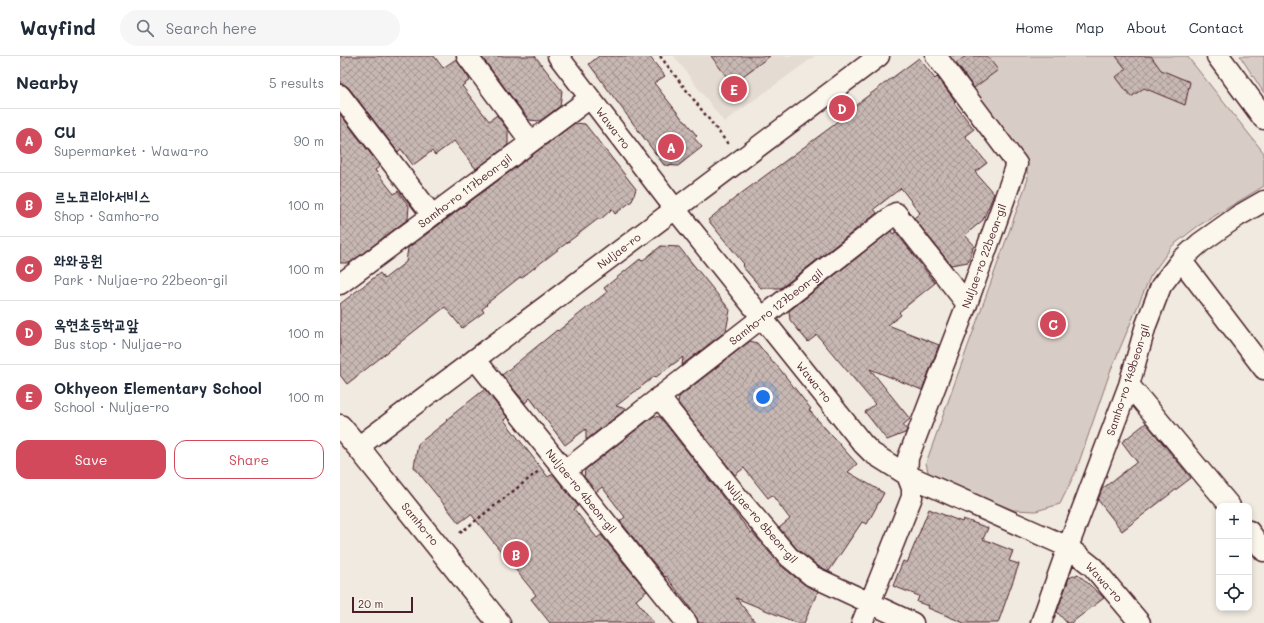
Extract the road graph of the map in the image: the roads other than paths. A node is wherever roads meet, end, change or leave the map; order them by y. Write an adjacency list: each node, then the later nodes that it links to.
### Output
1 (467, 56): 9 (street)
2 (558, 56): 7 (street, Wawa-ro)
3 (879, 56): 11 (street, Nuljae-ro)
4 (936, 56): 15 (street, Nuljae-ro 22beon-gil)
5 (1218, 56): 8 (main road)
6 (340, 94): 12 (street)
7 (590, 98): 9 (street, Samho-ro 117beon-gil); 11 (street, Wawa-ro)
8 (1264, 118)
9 (531, 142): 12 (street, Samho-ro 117beon-gil)
10 (1264, 202): 13 (street, Samho-ro 149beon-gil)
11 (675, 210): 16 (street, Wawa-ro); 17 (street, Nuljae-ro)
12 (432, 215): 14 (street, Samho-ro 117beon-gil)
13 (1181, 260): 18 (street); 19 (street, Samho-ro 149beon-gil)
14 (340, 284)
15 (968, 304): 16 (street, Samho-ro 127beon-gil); 24 (street, Nuljae-ro 22beon-gil)
16 (762, 317): 20 (street, Samho-ro 127beon-gil); 24 (street, Wawa-ro)
17 (475, 359): 22 (street, Nuljae-ro); 23 (street, Nuljae-ro 4beon-gil)
18 (1264, 369)
19 (1129, 385): 25 (street); 27 (street, Samho-ro 149beon-gil)
20 (659, 397): 23 (street, Samho-ro 127beon-gil); 29 (street, Nuljae-ro 8beon-gil)
21 (340, 426): 22 (main road, Samho-ro)
22 (358, 447): 30 (main road, Samho-ro)
23 (560, 465): 31 (street, Nuljae-ro 4beon-gil)
24 (907, 475): 27 (street, Wawa-ro); 29 (street)
25 (1227, 503)
26 (1252, 535): 28 (street)
27 (1068, 547): 34 (street, Samho-ro 149beon-gil); 35 (street, Wawa-ro)
28 (1264, 551)
29 (869, 604): 32 (street); 33 (street, Nuljae-ro 8beon-gil)
30 (499, 623)
31 (687, 623)
32 (862, 623)
33 (913, 623)
34 (1041, 623)
35 (1140, 623)

